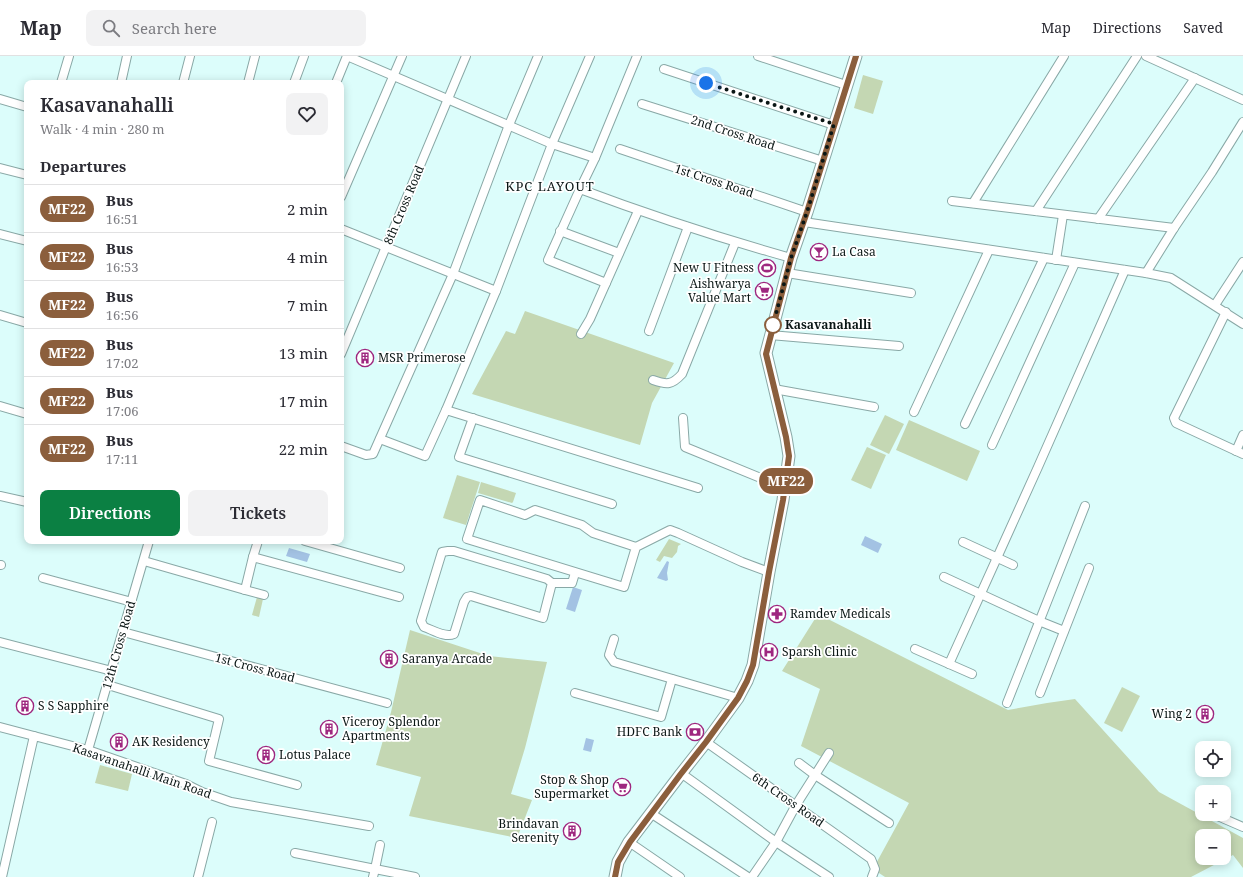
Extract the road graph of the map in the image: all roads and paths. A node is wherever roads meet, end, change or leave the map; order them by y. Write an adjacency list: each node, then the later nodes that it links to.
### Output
1 (68, 56): 20 (street)
2 (127, 56): 21 (street)
3 (190, 56): 22 (street)
4 (255, 56): 23 (street)
5 (304, 56): 24 (street)
6 (347, 56): 18 (street); 25 (street)
7 (402, 56): 18 (street)
8 (466, 56): 28 (street, 8th Cross Road)
9 (538, 56): 34 (street)
10 (590, 56): 35 (street)
11 (637, 56): 37 (street)
12 (758, 56): 26 (street)
13 (856, 56): 26 (main road)
14 (1064, 56): 44 (street)
15 (1137, 56): 46 (street)
16 (1146, 56): 19 (street)
17 (664, 69): 33 (street)
18 (394, 76): 28 (street); 42 (street)
19 (1195, 78): 29 (street); 49 (street)
20 (62, 80)
21 (122, 80)
22 (185, 80)
23 (249, 80)
24 (295, 80)
25 (337, 80)
26 (846, 86): 33 (main road)
27 (0, 99): 31 (street)
28 (448, 99): 34 (street); 57 (street, 8th Cross Road)
29 (1243, 100)
30 (642, 104): 38 (street, 2nd Cross Road)
31 (24, 106)
32 (1243, 122): 51 (street)
33 (834, 124): 38 (main road)
34 (509, 125): 35 (street); 68 (street)
35 (552, 144): 37 (street); 70 (street)
36 (620, 149): 48 (street, 1st Cross Road)
37 (595, 158): 41 (street)
38 (823, 161): 48 (main road)
39 (0, 168): 40 (street)
40 (24, 174)
41 (580, 189): 45 (street); 53 (street)
42 (344, 190)
43 (952, 201): 44 (street)
44 (973, 203): 46 (street)
45 (638, 211): 50 (street); 59 (street)
46 (1036, 211): 47 (street)
47 (1063, 214): 49 (street); 62 (street)
48 (805, 217): 58 (street, 1st Cross Road); 60 (main road)
49 (1098, 219): 51 (street)
50 (688, 227): 56 (street); 77 (street)
51 (1174, 228): 67 (street)
52 (344, 229): 57 (street)
53 (560, 231): 59 (street); 69 (street)
54 (0, 234): 55 (street)
55 (24, 240)
56 (735, 243): 60 (street); 82 (street)
57 (386, 247): 68 (street); 81 (street, 8th Cross Road)
58 (989, 250): 61 (street, 1st Cross Road); 87 (street)
59 (619, 253): 69 (street)
60 (791, 258): 66 (main road)
61 (1044, 258): 62 (street, 1st Cross Road); 91 (street)
62 (1056, 260): 64 (street, 1st Cross Road)
63 (1243, 262): 72 (street)
64 (1075, 263): 65 (street, 1st Cross Road); 94 (street)
65 (1125, 270): 67 (street, 1st Cross Road); 109 (street)
66 (787, 272): 71 (street); 79 (main road)
67 (1146, 273): 72 (street, 1st Cross Road)
68 (452, 274): 70 (street); 93 (street)
69 (606, 283): 78 (street)
70 (496, 291): 86 (street)
71 (911, 293)
72 (1215, 305): 73 (street, 1st Cross Road)
73 (1226, 312): 76 (street, 1st Cross Road); 96 (street)
74 (0, 315): 75 (street)
75 (24, 322)
76 (1243, 324)
77 (648, 331)
78 (581, 334)
79 (770, 335): 80 (street); 83 (main road)
80 (899, 346)
81 (344, 347)
82 (653, 380)
83 (774, 389): 85 (street); 98 (main road)
84 (0, 406): 88 (street)
85 (874, 407)
86 (446, 410): 89 (street); 93 (street)
87 (914, 412)
88 (24, 413)
89 (473, 418): 97 (street); 101 (street)
90 (683, 418): 98 (street)
91 (965, 424)
92 (1243, 436): 96 (street)
93 (380, 438): 95 (street)
94 (992, 445)
95 (344, 447)
96 (1239, 452)
97 (698, 488)
98 (784, 488): 114 (main road)
99 (0, 496): 100 (street)
100 (24, 501)
101 (612, 504)
102 (1085, 506): 124 (street)
103 (963, 542): 109 (street)
104 (148, 544): 110 (street, 12th Cross Road)
105 (257, 544): 108 (street)
106 (316, 544): 112 (street)
107 (636, 547): 114 (street); 115 (street); 115 (street)
108 (253, 556): 119 (street); 122 (street)
109 (997, 558): 111 (street); 120 (street)
110 (144, 561): 119 (street); 123 (street, 12th Cross Road)
111 (1013, 565)
112 (400, 568)
113 (1089, 568): 125 (street)
114 (769, 572): 137 (main road)
115 (575, 573): 118 (street)
116 (944, 577): 120 (street)
117 (43, 578): 123 (street)
118 (552, 583): 118 (street)
119 (245, 590): 121 (street)
120 (981, 594): 124 (street); 130 (street)
121 (264, 595)
122 (399, 597)
123 (132, 602): 126 (street, 12th Cross Road)
124 (1039, 621): 125 (street); 138 (street)
125 (1064, 631): 136 (street)
126 (123, 632): 131 (street, 12th Cross Road); 139 (street, 1st Cross Road)
127 (614, 640): 133 (street)
128 (0, 642): 131 (street)
129 (915, 649): 130 (street)
130 (949, 664): 132 (street)
131 (112, 671): 134 (street, 12th Cross Road)
132 (972, 674)
133 (672, 679): 135 (street); 137 (street)
134 (108, 685): 143 (street, 12th Cross Road); 148 (street)
135 (575, 693)
136 (1040, 693)
137 (738, 698): 142 (main road)
138 (1007, 703)
139 (387, 704)
140 (0, 727): 141 (street, Kasavanahalli Main Road)
141 (34, 736): 143 (street, Kasavanahalli Main Road); 161 (street)
142 (706, 742): 146 (main road); 149 (street, 6th Cross Road)
143 (88, 750): 154 (street, Kasavanahalli Main Road)
144 (829, 753): 147 (street)
145 (799, 763): 147 (street)
146 (681, 774): 150 (main road); 157 (street)
147 (815, 775): 149 (street); 153 (street)
148 (297, 785)
149 (796, 806): 157 (street); 169 (street, 6th Cross Road)
150 (652, 814): 156 (main road); 166 (street)
151 (1229, 821): 155 (street)
152 (212, 822): 162 (street)
153 (889, 823)
154 (369, 826)
155 (1243, 827)
156 (630, 842): 164 (main road); 165 (street)
157 (776, 842): 167 (street); 168 (street)
158 (380, 845): 160 (street)
159 (295, 853): 160 (street)
160 (374, 873): 163 (street)
161 (2, 877)
162 (198, 877)
163 (415, 877)
164 (615, 877)
165 (680, 877)
166 (748, 877)
167 (752, 877)
168 (829, 877)
169 (872, 877)

